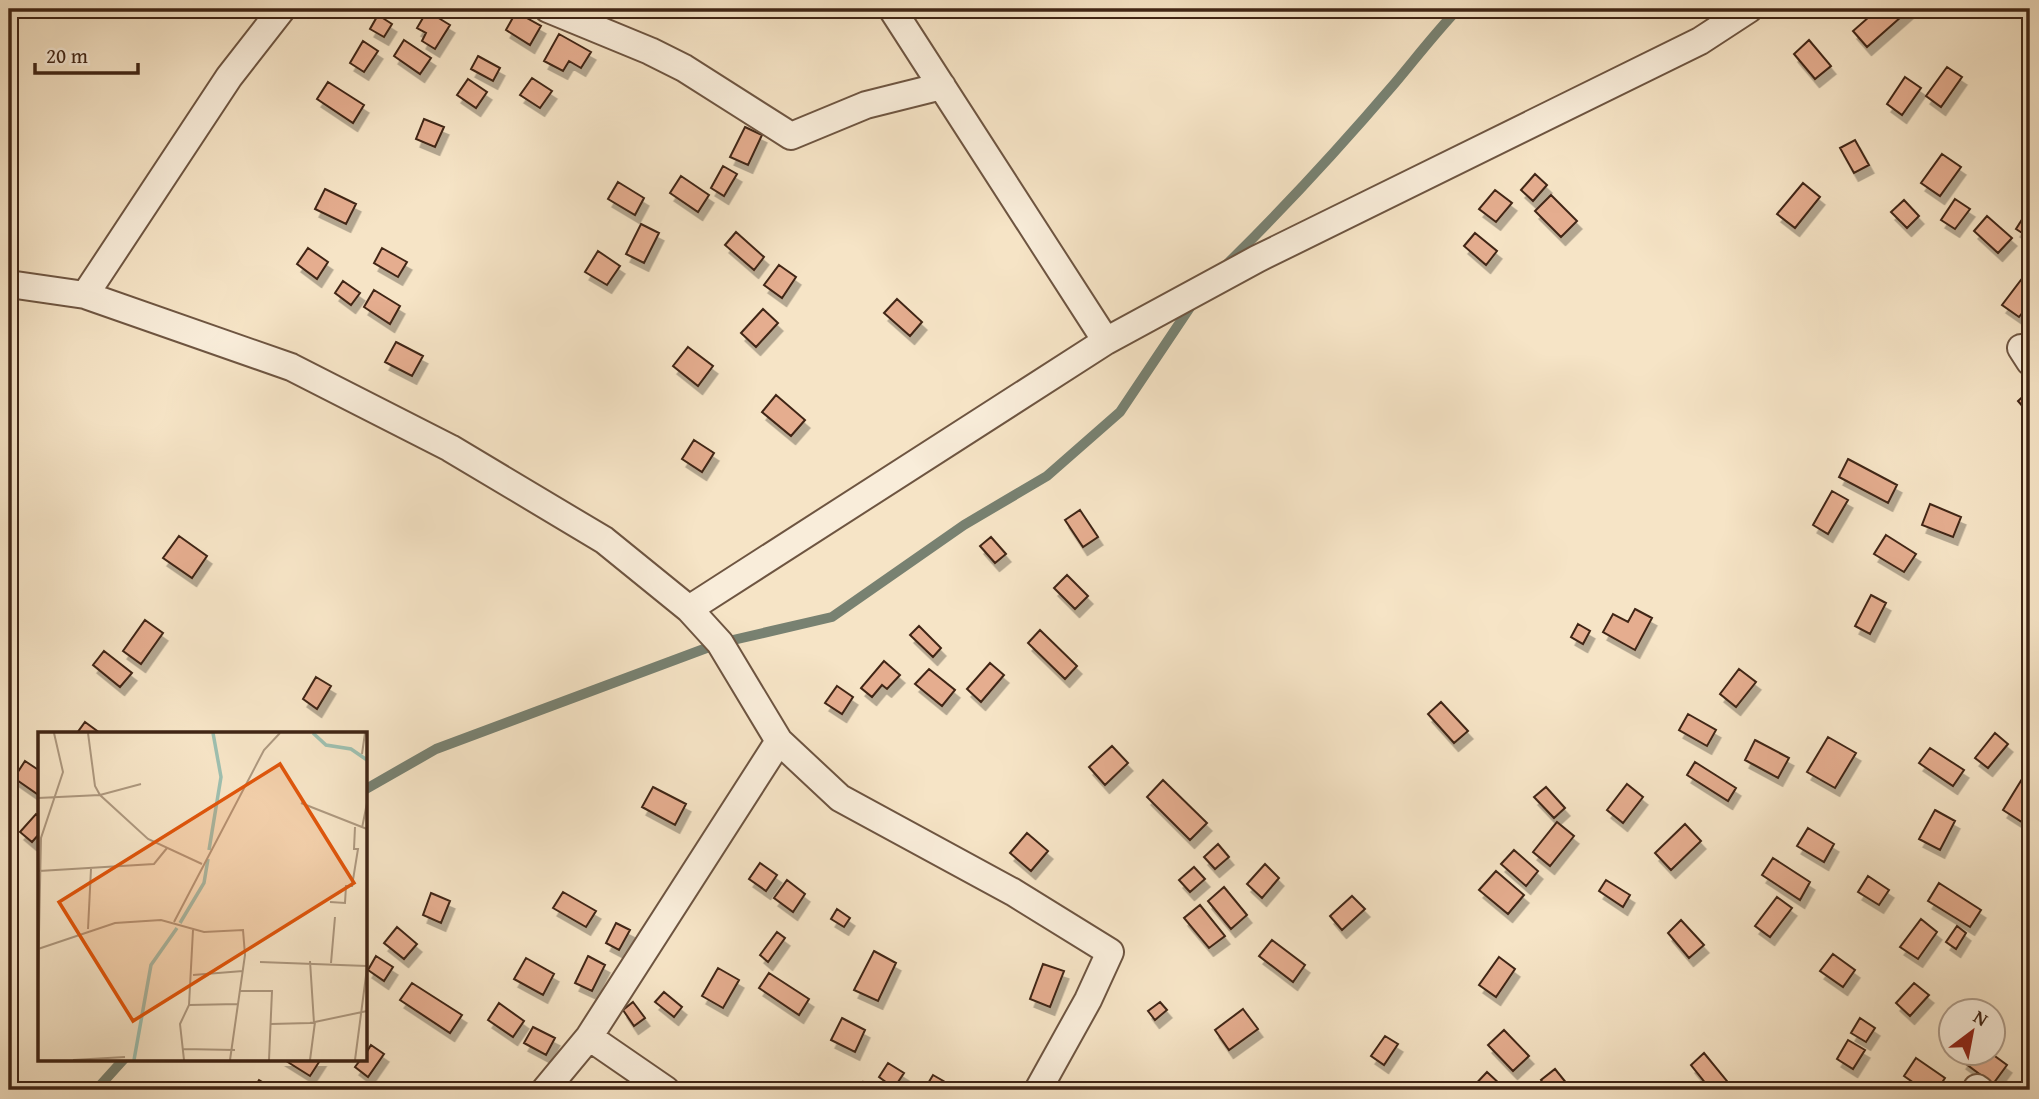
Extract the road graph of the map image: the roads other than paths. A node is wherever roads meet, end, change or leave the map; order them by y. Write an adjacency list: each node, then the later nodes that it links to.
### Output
1 (282, 9): 7 (street)
2 (548, 9): 5 (street)
3 (892, 9): 5 (street)
4 (1749, 9): 8 (street)
5 (942, 86): 8 (street)
6 (9, 284): 7 (street)
7 (85, 295): 9 (street)
8 (1106, 341): 9 (street)
9 (689, 609): 10 (street)
10 (779, 741): 11 (street); 14 (street)
11 (589, 1037): 12 (street); 13 (street)
12 (545, 1090)
13 (666, 1090)
14 (1038, 1090)

